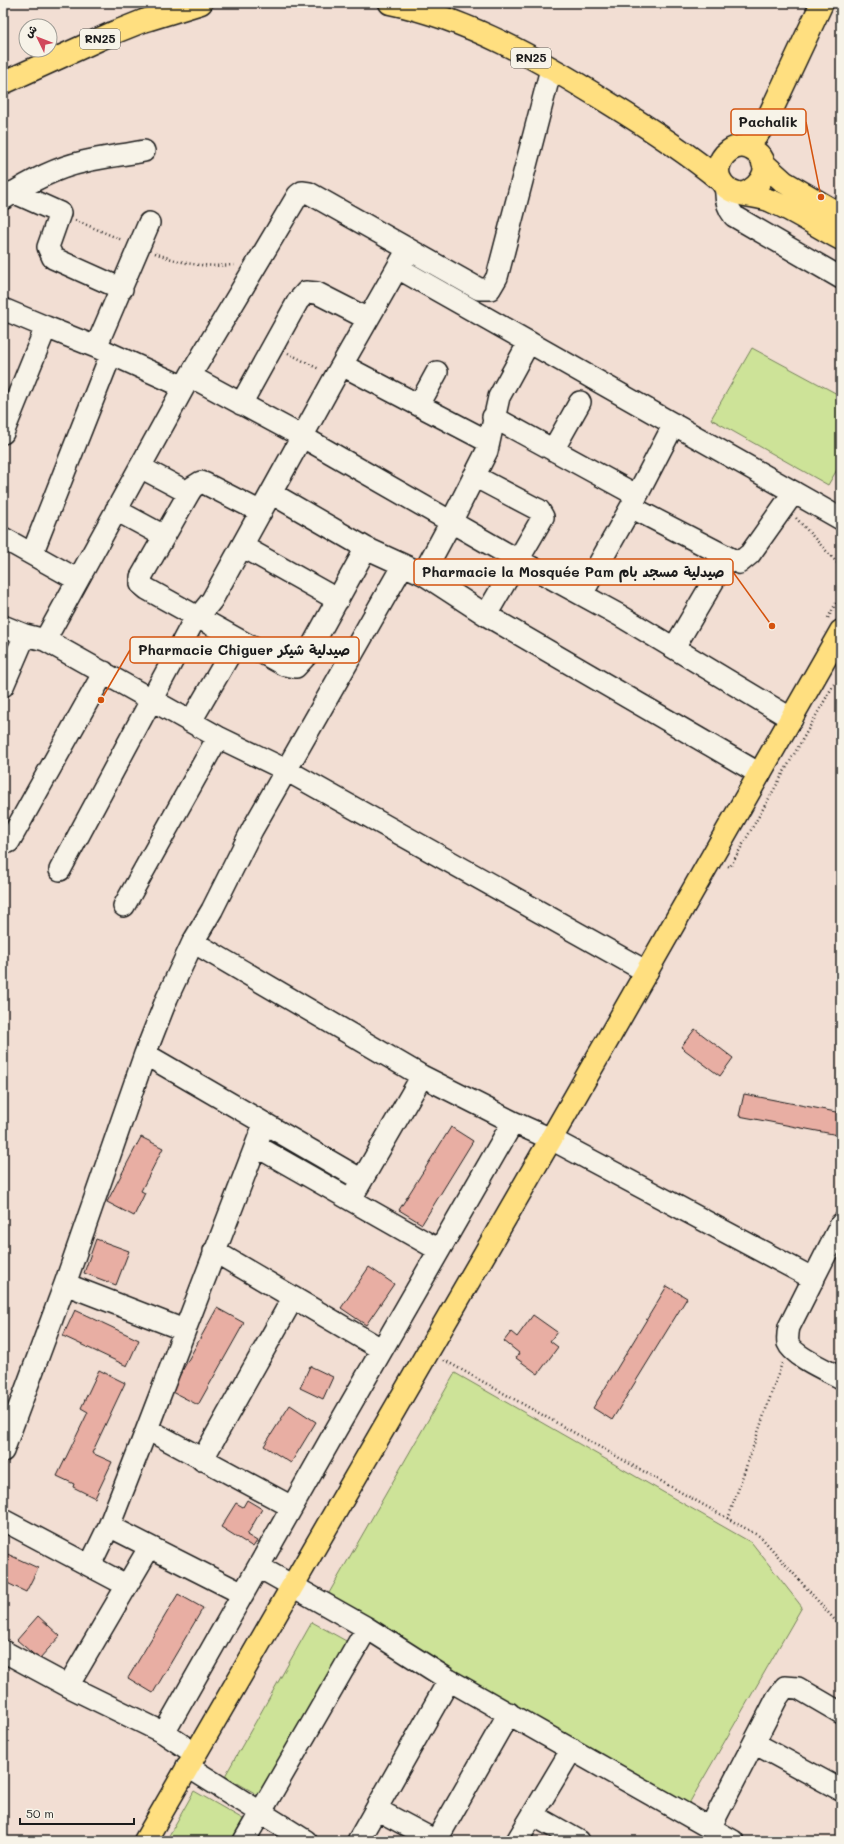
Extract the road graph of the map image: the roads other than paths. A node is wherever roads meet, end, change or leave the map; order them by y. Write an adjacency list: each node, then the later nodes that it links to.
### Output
1 (201, 3): 5 (main road, RN25)
2 (390, 3): 4 (main road, RN25)
3 (822, 3): 8 (main road)
4 (551, 69): 6 (main road, RN25); 14 (street)
5 (3, 83)
6 (661, 136): 8 (main road, RN25); 9 (main road, RN25)
7 (144, 151): 10 (street)
8 (749, 154): 9 (main road); 9 (main road); 11 (main road)
9 (730, 187): 13 (main road, RN25); 16 (street)
10 (8, 196): 17 (street)
11 (841, 215)
12 (149, 223): 17 (street)
13 (841, 239)
14 (408, 250): 15 (street); 25 (street)
15 (398, 268): 19 (street); 21 (street)
16 (841, 278)
17 (122, 289): 22 (street)
18 (3, 309): 20 (street)
19 (368, 319): 23 (street); 27 (street)
20 (46, 327): 22 (street); 30 (street)
21 (529, 342): 29 (street); 31 (street)
22 (104, 350): 25 (street); 49 (street)
23 (338, 371): 28 (street); 32 (street)
24 (437, 372): 28 (street)
25 (187, 382): 27 (street); 35 (street)
26 (580, 402): 34 (street)
27 (241, 404): 32 (street)
28 (419, 405): 33 (street)
29 (493, 417): 33 (street); 34 (street)
30 (5, 423)
31 (674, 424): 39 (street); 40 (street)
32 (303, 437): 38 (street); 44 (street)
33 (490, 442): 36 (street)
34 (553, 450): 40 (street)
35 (140, 467): 37 (street); 41 (street)
36 (474, 476): 44 (street); 51 (street)
37 (189, 493): 42 (street); 45 (street)
38 (271, 493): 42 (street); 48 (street)
39 (789, 499): 43 (street); 50 (street)
40 (634, 501): 50 (street); 55 (street)
41 (116, 510): 45 (street); 54 (street)
42 (261, 512): 47 (street)
43 (839, 520)
44 (451, 522): 51 (street); 53 (street)
45 (164, 536): 58 (street)
46 (3, 538): 49 (street)
47 (242, 546): 56 (street); 58 (street)
48 (366, 548): 52 (street); 56 (street)
49 (32, 554): 54 (street)
50 (727, 558): 63 (street)
51 (518, 560): 55 (street); 57 (street)
52 (403, 565): 53 (street); 70 (street)
53 (423, 574): 57 (street)
54 (78, 580): 61 (street)
55 (582, 594): 63 (street)
56 (338, 600): 62 (street)
57 (486, 615): 71 (street)
58 (198, 617): 62 (street); 66 (street)
59 (3, 626): 61 (street)
60 (841, 631): 67 (main road)
61 (35, 637): 64 (street); 65 (street)
62 (238, 640): 68 (street)
63 (674, 648): 67 (street)
64 (104, 672): 66 (street); 72 (street)
65 (3, 686)
66 (152, 698): 68 (street); 73 (street)
67 (792, 719): 71 (main road)
68 (191, 721): 69 (street)
69 (218, 737): 70 (street); 74 (street)
70 (286, 770): 75 (street); 76 (street)
71 (760, 774): 76 (main road)
72 (9, 842)
73 (60, 870)
74 (124, 906)
75 (193, 942): 77 (street); 78 (street)
76 (647, 972): 81 (main road)
77 (145, 1054): 80 (street); 89 (street)
78 (422, 1076): 79 (street); 83 (street)
79 (513, 1122): 81 (street); 86 (street)
80 (264, 1124): 82 (street); 83 (street)
81 (551, 1139): 88 (street); 104 (main road)
82 (256, 1146): 84 (street); 87 (street)
83 (362, 1180): 84 (street)
84 (351, 1200): 86 (street)
85 (841, 1224): 88 (street)
86 (439, 1250): 92 (street)
87 (214, 1251): 90 (street); 91 (street)
88 (814, 1279): 93 (street)
89 (65, 1284): 91 (street); 95 (street)
90 (293, 1298): 92 (street); 96 (street)
91 (184, 1330): 94 (street)
92 (381, 1349): 97 (street)
93 (841, 1378)
94 (147, 1429): 96 (street); 99 (street)
95 (3, 1451)
96 (202, 1460): 97 (street)
97 (292, 1507): 102 (street)
98 (3, 1520): 101 (street)
99 (108, 1526): 100 (street); 101 (street)
100 (149, 1548): 103 (street); 105 (street)
101 (90, 1565): 103 (street)
102 (259, 1567): 104 (street); 105 (street)
103 (126, 1584): 109 (street)
104 (292, 1586): 106 (street); 115 (main road)
105 (244, 1594): 112 (street)
106 (367, 1628): 108 (street); 118 (street)
107 (3, 1651): 109 (street)
108 (449, 1680): 110 (street); 117 (street)
109 (68, 1686): 112 (street)
110 (509, 1713): 114 (street); 125 (street)
111 (841, 1713): 113 (street)
112 (164, 1733): 115 (street)
113 (754, 1743): 116 (street); 120 (street)
114 (572, 1749): 119 (street); 120 (street)
115 (191, 1760): 118 (street); 121 (main road)
116 (841, 1790)
117 (376, 1809): 124 (street); 125 (street)
118 (260, 1812): 122 (street); 123 (street)
119 (533, 1815): 126 (street); 127 (street)
120 (724, 1837)
121 (145, 1841)
122 (244, 1841)
123 (306, 1841)
124 (358, 1841)
125 (436, 1841)
126 (517, 1841)
127 (579, 1841)

